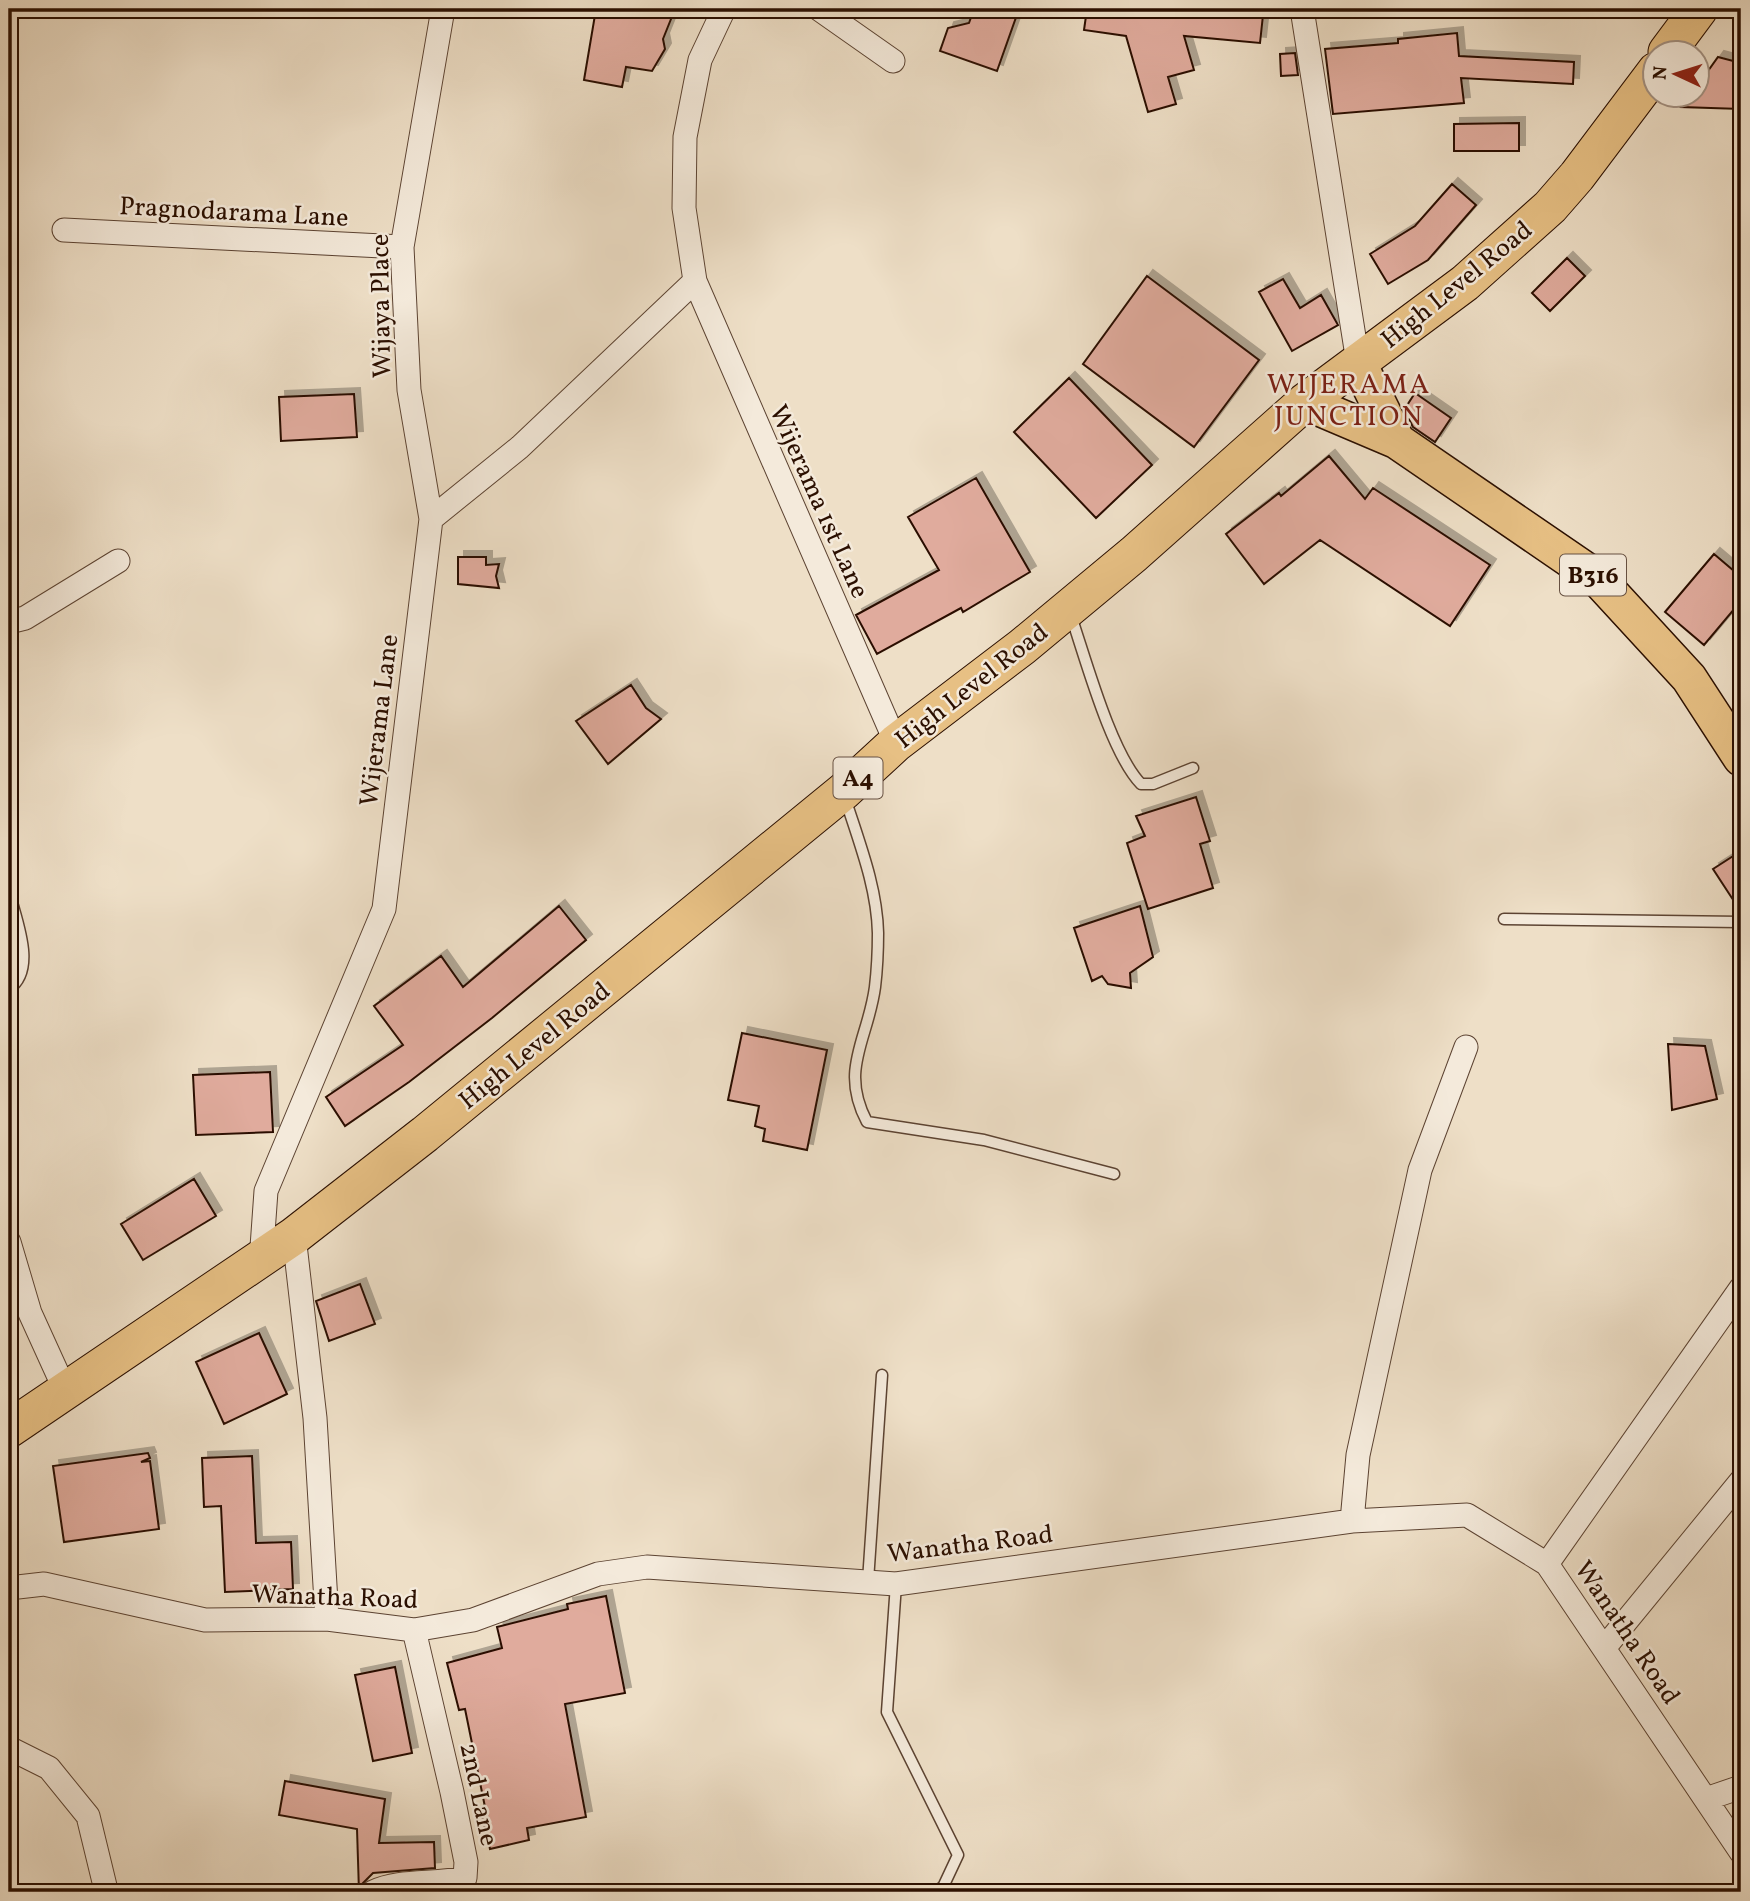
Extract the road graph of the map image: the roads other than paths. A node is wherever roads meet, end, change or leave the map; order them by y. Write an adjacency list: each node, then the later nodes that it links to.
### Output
1 (443, 9): 10 (street, Wijaya Place)
2 (724, 9): 11 (street, Wijerama 1st Lane)
3 (819, 9): 7 (street)
4 (1302, 9): 12 (street)
5 (1699, 9): 6 (highway)
6 (1677, 38)
7 (893, 61)
8 (1642, 90): 12 (highway, High Level Road / A4)
9 (64, 230): 10 (street, Pragnodarama Lane)
10 (402, 247): 15 (street, Wijaya Place)
11 (695, 281): 15 (street); 19 (street, Wijerama 1st Lane)
12 (1358, 362): 13 (highway, High Level Road / A4); 14 (main road, B316)
13 (1305, 402): 14 (main road, B316); 17 (highway, High Level Road / A4)
14 (1397, 441): 20 (main road, B316)
15 (431, 519): 31 (street, Wijerama Lane)
16 (118, 561): 18 (street)
17 (1068, 607): 19 (highway, High Level Road / A4); 21 (lane)
18 (9, 622)
19 (896, 743): 22 (highway, High Level Road / A4)
20 (1741, 758)
21 (1193, 768)
22 (844, 792): 28 (lane); 29 (highway, High Level Road / A4)
23 (9, 891): 26 (lane)
24 (1504, 919): 25 (lane)
25 (1741, 922)
26 (9, 989)
27 (1466, 1047): 37 (street)
28 (1114, 1174)
29 (294, 1236): 31 (highway, High Level Road / A4); 42 (street)
30 (9, 1242): 34 (street)
31 (261, 1261): 34 (highway, High Level Road / A4)
32 (1741, 1288): 38 (street)
33 (882, 1375): 39 (lane)
34 (65, 1390): 35 (highway, High Level Road / A4)
35 (9, 1429)
36 (1741, 1480): 44 (street)
37 (1352, 1521): 38 (street, Wanatha Road); 40 (street, Wanatha Road)
38 (1547, 1564): 44 (street, Wanatha Road)
39 (868, 1581): 40 (street, Wanatha Road); 43 (street, Wanatha Road)
40 (896, 1584): 52 (lane)
41 (9, 1588): 42 (street, Wanatha Road)
42 (327, 1619): 43 (street, Wanatha Road)
43 (414, 1630): 49 (street, 2nd Lane)
44 (1605, 1647): 47 (street, Wanatha Road)
45 (9, 1748): 50 (street)
46 (1741, 1787): 47 (street)
47 (1706, 1799): 48 (street, Wanatha Road)
48 (1741, 1852)
49 (467, 1885): 51 (street, 2nd Lane)
50 (103, 1892)
51 (373, 1892)
52 (934, 1892)

